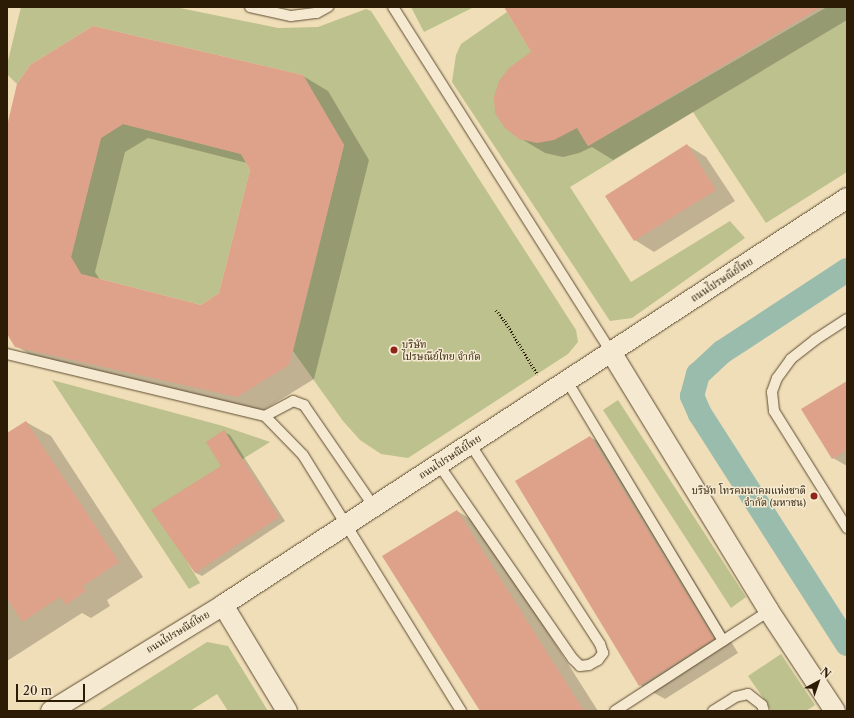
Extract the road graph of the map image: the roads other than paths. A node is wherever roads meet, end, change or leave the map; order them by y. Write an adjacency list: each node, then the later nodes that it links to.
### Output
1 (250, 7): 2 (lane)
2 (328, 7)
3 (393, 7): 6 (lane)
4 (847, 198): 6 (street, ถนนไปรษณีย์ไทย)
5 (847, 319): 13 (lane)
6 (611, 352): 8 (street, ถนนไปรษณีย์ไทย); 17 (street)
7 (7, 354): 9 (lane)
8 (567, 381): 10 (street, ถนนไปรษณีย์ไทย); 18 (lane)
9 (265, 416): 12 (lane); 14 (lane)
10 (470, 444): 11 (street, ถนนไปรษณีย์ไทย); 11 (lane)
11 (439, 465): 12 (street, ถนนไปรษณีย์ไทย)
12 (374, 507): 14 (street, ถนนไปรษณีย์ไทย)
13 (843, 513): 15 (lane)
14 (347, 525): 16 (street, ถนนไปรษณีย์ไทย); 22 (lane)
15 (847, 528)
16 (223, 605): 20 (street, ถนนไปรษณีย์ไทย); 21 (street)
17 (769, 611): 18 (lane); 19 (street)
18 (723, 641): 23 (lane)
19 (833, 710)
20 (51, 711)
21 (287, 711)
22 (461, 711)
23 (615, 711)
24 (713, 711): 25 (lane)
25 (764, 711)

